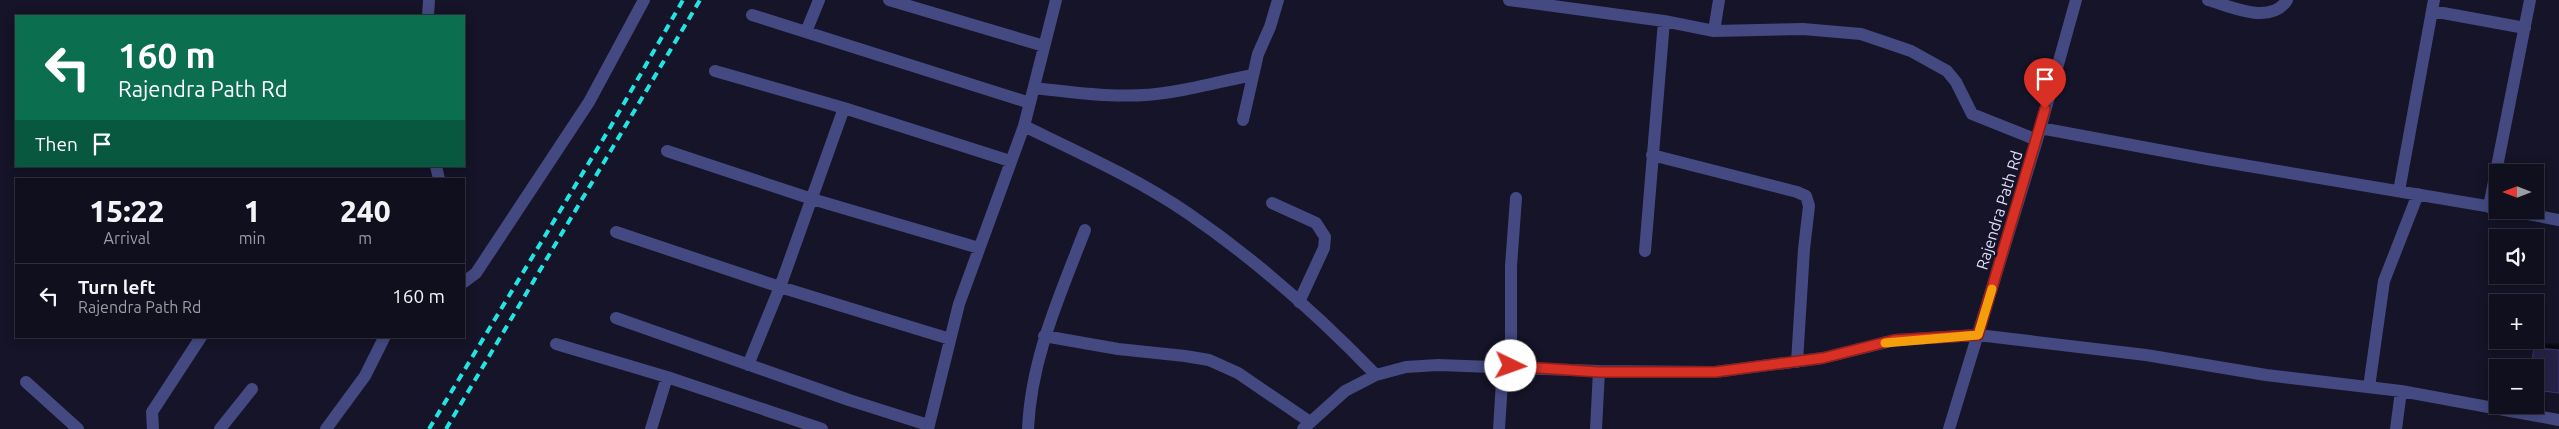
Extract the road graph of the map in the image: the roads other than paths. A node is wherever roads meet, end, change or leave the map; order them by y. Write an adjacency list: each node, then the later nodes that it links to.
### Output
1 (429, 0): 14 (street)
2 (644, 0): 45 (street)
3 (818, 0): 19 (street)
4 (889, 0): 20 (street)
5 (1056, 0): 20 (street)
6 (1278, 0): 22 (street)
7 (1508, 0): 16 (street)
8 (1719, 0): 18 (street)
9 (2076, 0): 28 (street, Rajendra Path Rd)
10 (2208, 0): 11 (street)
11 (2287, 0)
12 (2530, 0): 17 (street)
13 (2433, 6): 17 (street); 33 (street)
14 (428, 15)
15 (752, 16): 19 (street)
16 (1664, 21): 18 (street); 30 (street)
17 (2525, 28): 32 (street)
18 (1714, 31): 28 (street)
19 (806, 32): 24 (street)
20 (1044, 46): 23 (street)
21 (715, 71): 25 (street)
22 (1253, 75): 23 (street); 26 (street)
23 (1034, 88): 24 (street)
24 (1030, 103): 27 (street)
25 (844, 108): 31 (street); 36 (street)
26 (1244, 120)
27 (1024, 126): 31 (street); 47 (street)
28 (2039, 134): 33 (street); 49 (street, Rajendra Path Rd)
29 (667, 151): 36 (street)
30 (1652, 155): 44 (street); 55 (street)
31 (1010, 161): 43 (street)
32 (2501, 164)
33 (2399, 191): 34 (street)
34 (2418, 194): 38 (street); 62 (street)
35 (1516, 198): 57 (street)
36 (812, 199): 43 (street); 46 (street)
37 (1272, 203): 47 (street)
38 (2489, 206)
39 (2544, 217): 40 (street)
40 (2559, 220)
41 (1085, 230): 50 (street)
42 (616, 232): 46 (street)
43 (979, 248): 53 (street)
44 (1645, 251)
45 (465, 281)
46 (780, 287): 53 (street); 56 (street)
47 (1299, 302): 59 (street)
48 (616, 318): 56 (street)
49 (1978, 335): 55 (street); 62 (street); 77 (street, Rajendra Path Rd)
50 (1044, 336): 66 (street); 74 (street)
51 (200, 338): 69 (street)
52 (385, 338): 71 (street)
53 (950, 339): 67 (street)
54 (556, 344): 60 (street)
55 (1797, 362): 58 (street)
56 (748, 365): 67 (street)
57 (1507, 366): 58 (street); 59 (street); 75 (street)
58 (1599, 372): 76 (street)
59 (1376, 375): 66 (street)
60 (667, 377): 72 (street); 73 (street)
61 (26, 382): 68 (street)
62 (2369, 387): 64 (street)
63 (252, 389): 70 (street)
64 (2401, 391): 65 (street); 78 (street)
65 (2559, 420)
66 (1306, 426)
67 (928, 427)
68 (78, 429)
69 (153, 429)
70 (220, 429)
71 (326, 429)
72 (651, 429)
73 (822, 429)
74 (1028, 429)
75 (1499, 429)
76 (1596, 429)
77 (1949, 429)
78 (2396, 429)

